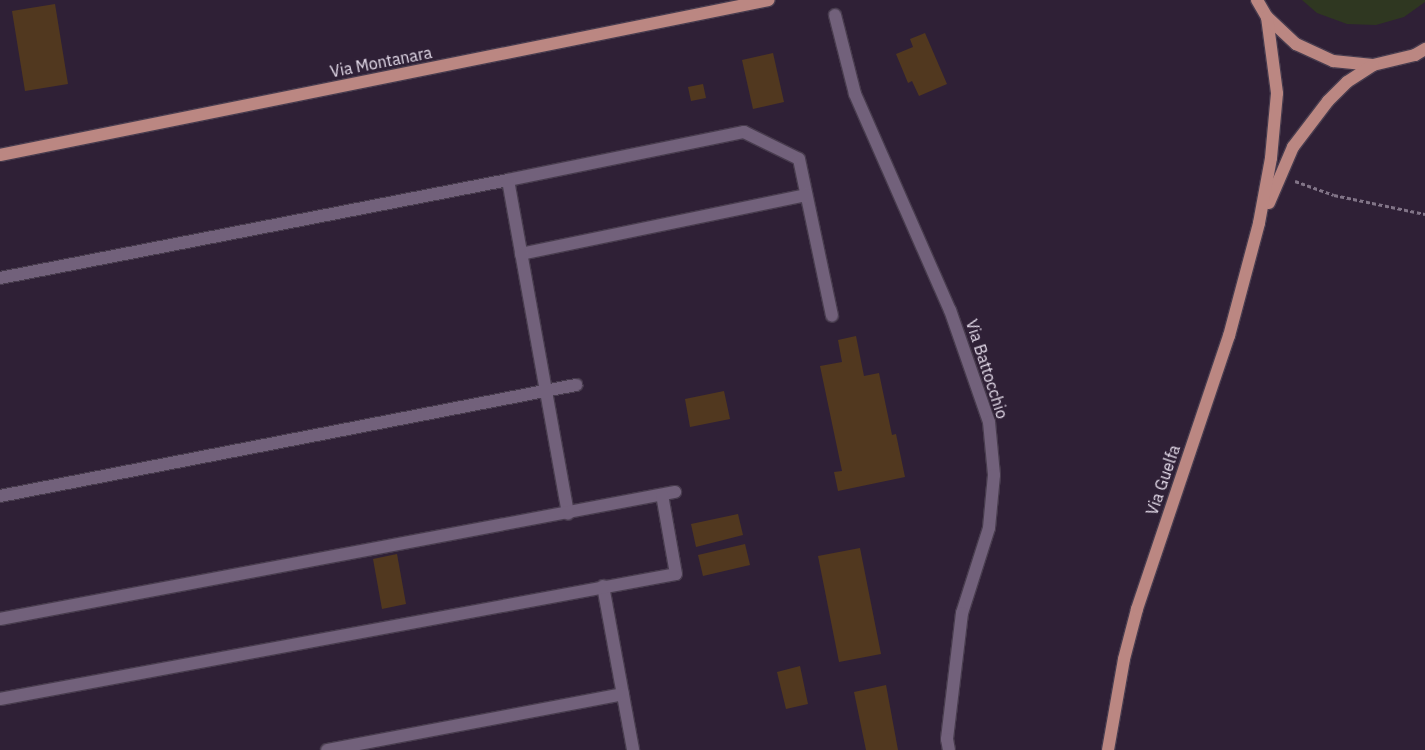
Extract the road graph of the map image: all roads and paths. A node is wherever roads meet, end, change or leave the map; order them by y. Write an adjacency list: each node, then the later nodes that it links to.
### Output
1 (769, 0): 7 (main road, Via Montanara)
2 (1257, 0): 4 (main road)
3 (835, 15): 28 (street, Via Battocchio)
4 (1267, 17): 6 (main road); 12 (main road, Via Guelfa)
5 (1425, 49): 6 (main road)
6 (1374, 65): 8 (main road, Via Guelfa)
7 (0, 155)
8 (1280, 176): 11 (path); 12 (main road, Via Guelfa)
9 (508, 180): 10 (street); 13 (street); 14 (street)
10 (806, 195): 13 (street); 15 (street)
11 (1425, 214)
12 (1260, 223): 29 (main road, Via Guelfa)
13 (521, 254): 17 (street)
14 (0, 278)
15 (832, 316)
16 (576, 385): 17 (street)
17 (546, 391): 20 (street); 21 (street)
18 (675, 492): 19 (street)
19 (662, 495): 21 (street); 22 (street)
20 (0, 496)
21 (568, 514): 23 (street)
22 (603, 586): 24 (street); 25 (street)
23 (0, 620)
24 (623, 694): 26 (street); 27 (street)
25 (0, 699)
26 (327, 750)
27 (633, 750)
28 (949, 750)
29 (1108, 750)

